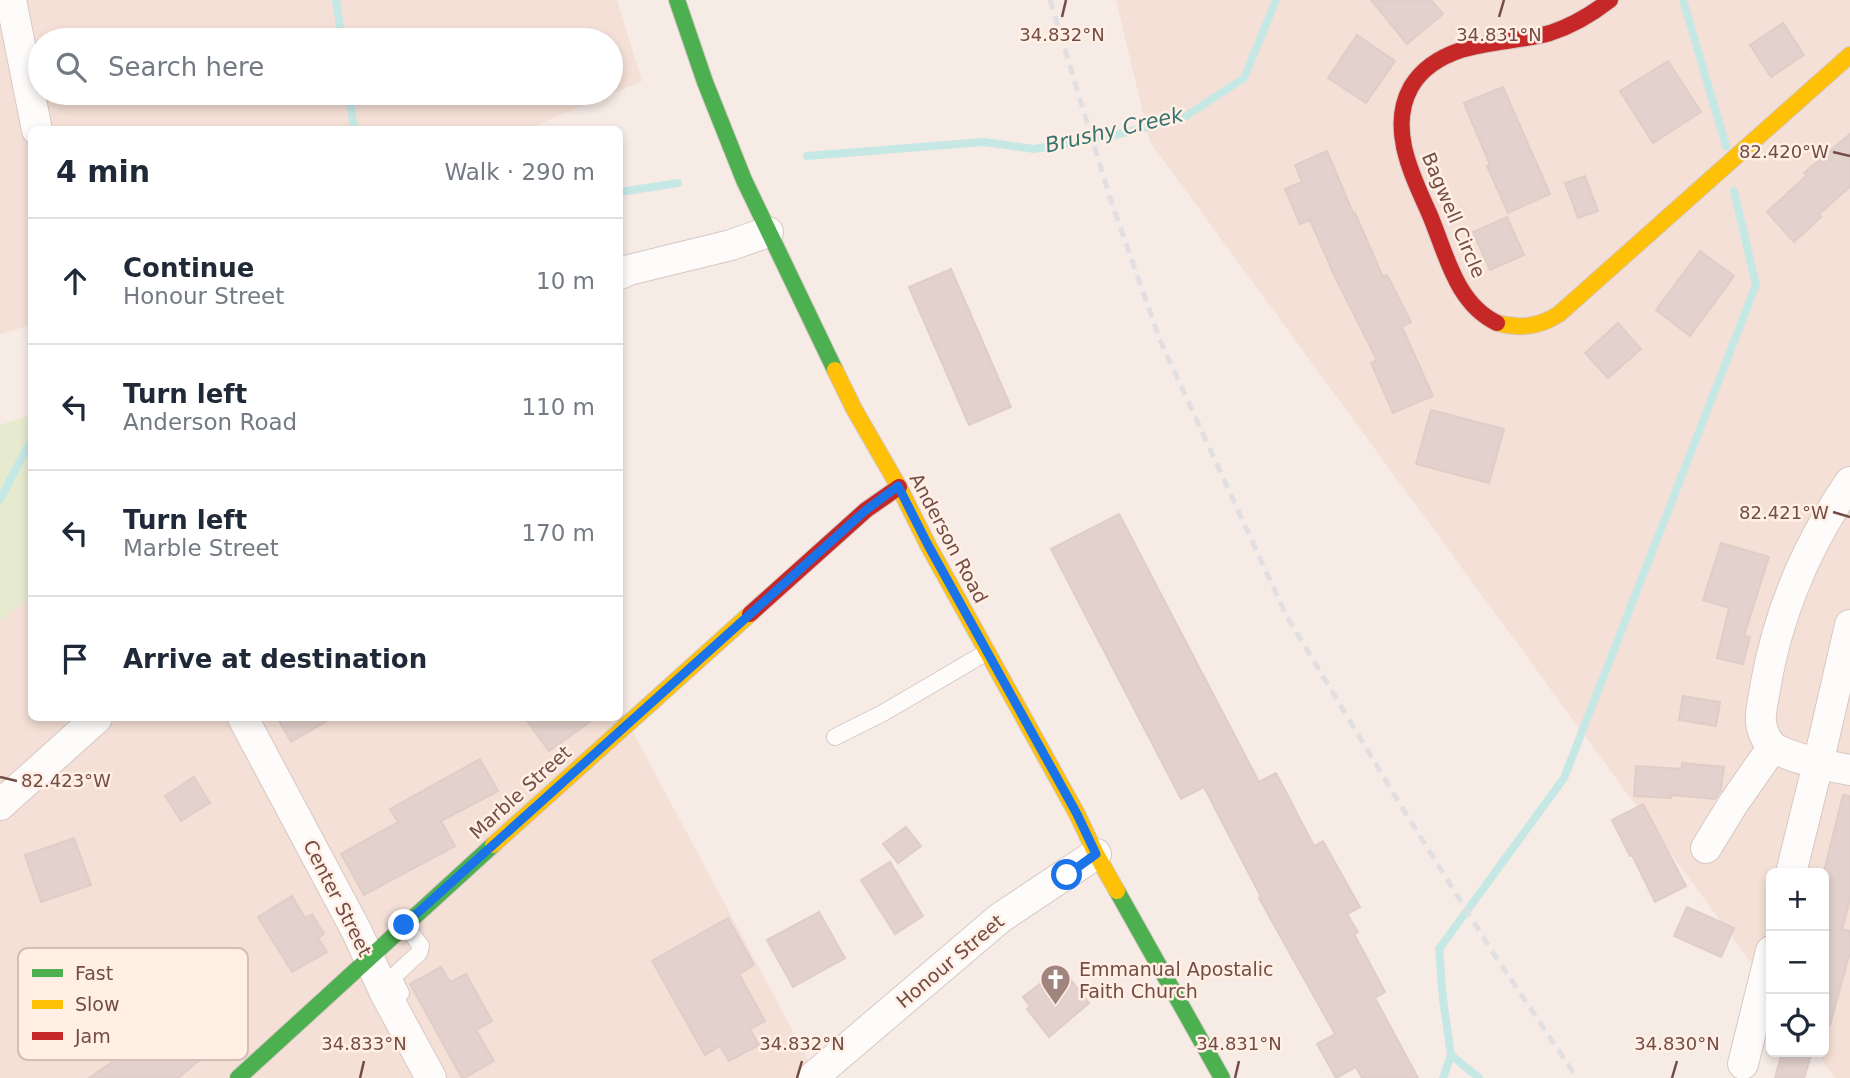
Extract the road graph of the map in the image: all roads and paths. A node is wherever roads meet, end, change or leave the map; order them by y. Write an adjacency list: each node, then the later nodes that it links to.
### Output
1 (11, 0): 5 (street)
2 (677, 0): 8 (street, Anderson Road)
3 (1610, 0): 4 (street, Bagwell Circle)
4 (1850, 55)
5 (28, 85)
6 (32, 105): 7 (street)
7 (36, 126)
8 (768, 232): 9 (street); 11 (street, Anderson Road)
9 (623, 273)
10 (1850, 482): 17 (street)
11 (898, 486): 13 (street, Anderson Road); 24 (street, Marble Street)
12 (1850, 625): 18 (street)
13 (987, 652): 16 (lane); 22 (street, Anderson Road)
14 (94, 721): 20 (street)
15 (245, 721): 25 (street, Center Street)
16 (835, 737)
17 (1772, 748): 18 (street); 21 (street)
18 (1818, 764): 19 (street); 23 (street)
19 (1850, 770)
20 (0, 805)
21 (1706, 848)
22 (1096, 854): 29 (street, Honour Street); 33 (street, Anderson Road)
23 (1792, 868)
24 (404, 925): 25 (street, Marble Street); 27 (lane)
25 (368, 957): 27 (street, Center Street); 30 (street, Marble Street)
26 (1766, 971): 28 (street)
27 (387, 981): 31 (street, Center Street); 32 (lane)
28 (1743, 1063)
29 (814, 1077)
30 (238, 1078)
31 (431, 1078)
32 (447, 1078)
33 (1222, 1078)

